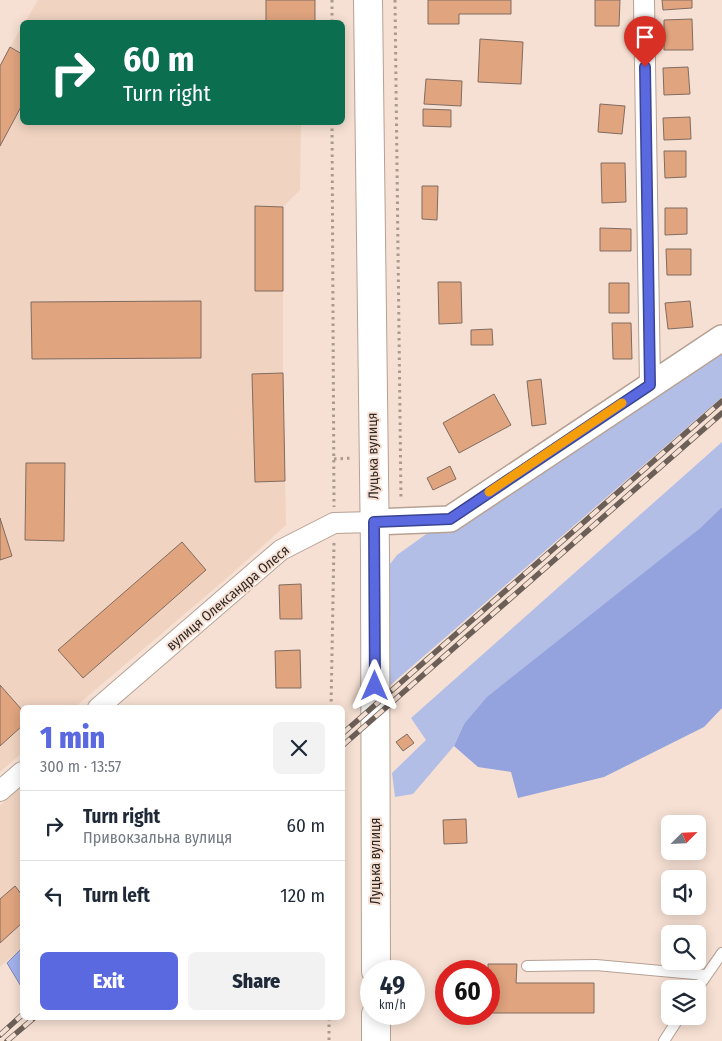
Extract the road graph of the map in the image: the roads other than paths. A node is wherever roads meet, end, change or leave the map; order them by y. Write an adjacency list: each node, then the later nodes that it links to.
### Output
1 (368, 0): 5 (main road, Луцька вулиця)
2 (644, 0): 4 (street)
3 (722, 338): 4 (street)
4 (650, 385): 5 (street)
5 (387, 522): 6 (street, вулиця Олександра Олеся); 10 (main road, Луцька вулиця)
6 (101, 705)
7 (20, 774): 8 (street)
8 (0, 791)
9 (722, 953): 12 (lane)
10 (376, 960)
11 (527, 966): 12 (lane)
12 (705, 976): 13 (lane)
13 (703, 980)
14 (376, 1025): 16 (main road)
15 (674, 1025): 17 (lane)
16 (376, 1041)
17 (664, 1041)

